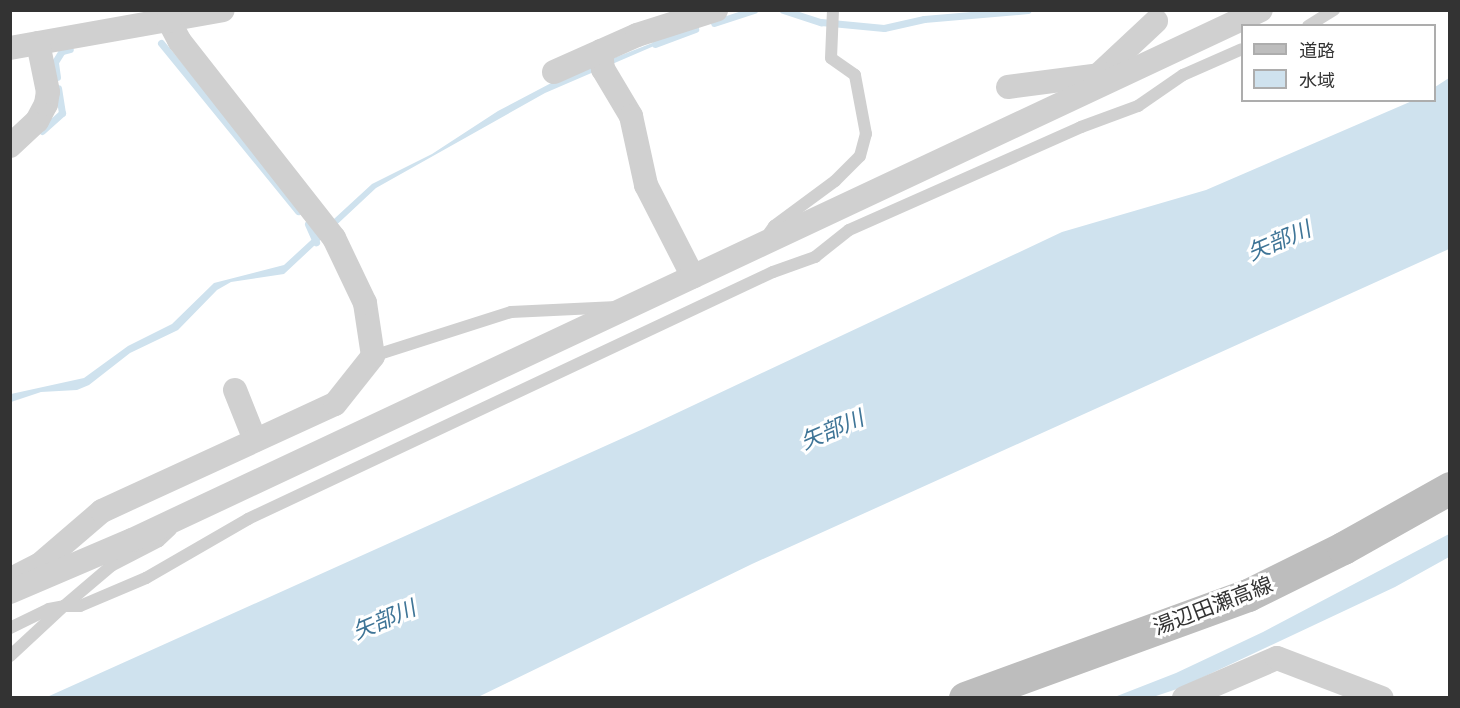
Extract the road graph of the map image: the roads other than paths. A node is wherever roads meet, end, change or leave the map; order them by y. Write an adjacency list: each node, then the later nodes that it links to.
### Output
1 (224, 10): 6 (street)
2 (716, 10): 12 (street)
3 (833, 10): 19 (lane)
4 (1262, 10): 14 (street)
5 (1334, 10): 8 (lane)
6 (169, 16): 9 (street); 22 (street)
7 (1156, 21): 15 (street)
8 (1311, 24)
9 (38, 43): 10 (street); 18 (street)
10 (10, 48)
11 (1241, 49): 29 (lane)
12 (601, 51): 13 (street); 20 (street)
13 (554, 72)
14 (1129, 72): 15 (street); 17 (street)
15 (1098, 74): 16 (street); 17 (street)
16 (1008, 87)
17 (1084, 94): 19 (street)
18 (10, 146)
19 (761, 245): 20 (street)
20 (693, 277): 21 (street)
21 (628, 307): 22 (lane); 26 (street)
22 (373, 356): 24 (street)
23 (235, 390): 24 (street)
24 (255, 440): 27 (street)
25 (1449, 488): 32 (main road, 湯辺田瀬高線)
26 (187, 514): 28 (street); 29 (lane)
27 (10, 580)
28 (10, 592)
29 (64, 606): 30 (lane); 31 (lane)
30 (10, 628)
31 (10, 656)
32 (965, 698)
33 (1184, 698): 34 (street)
34 (1382, 698)

